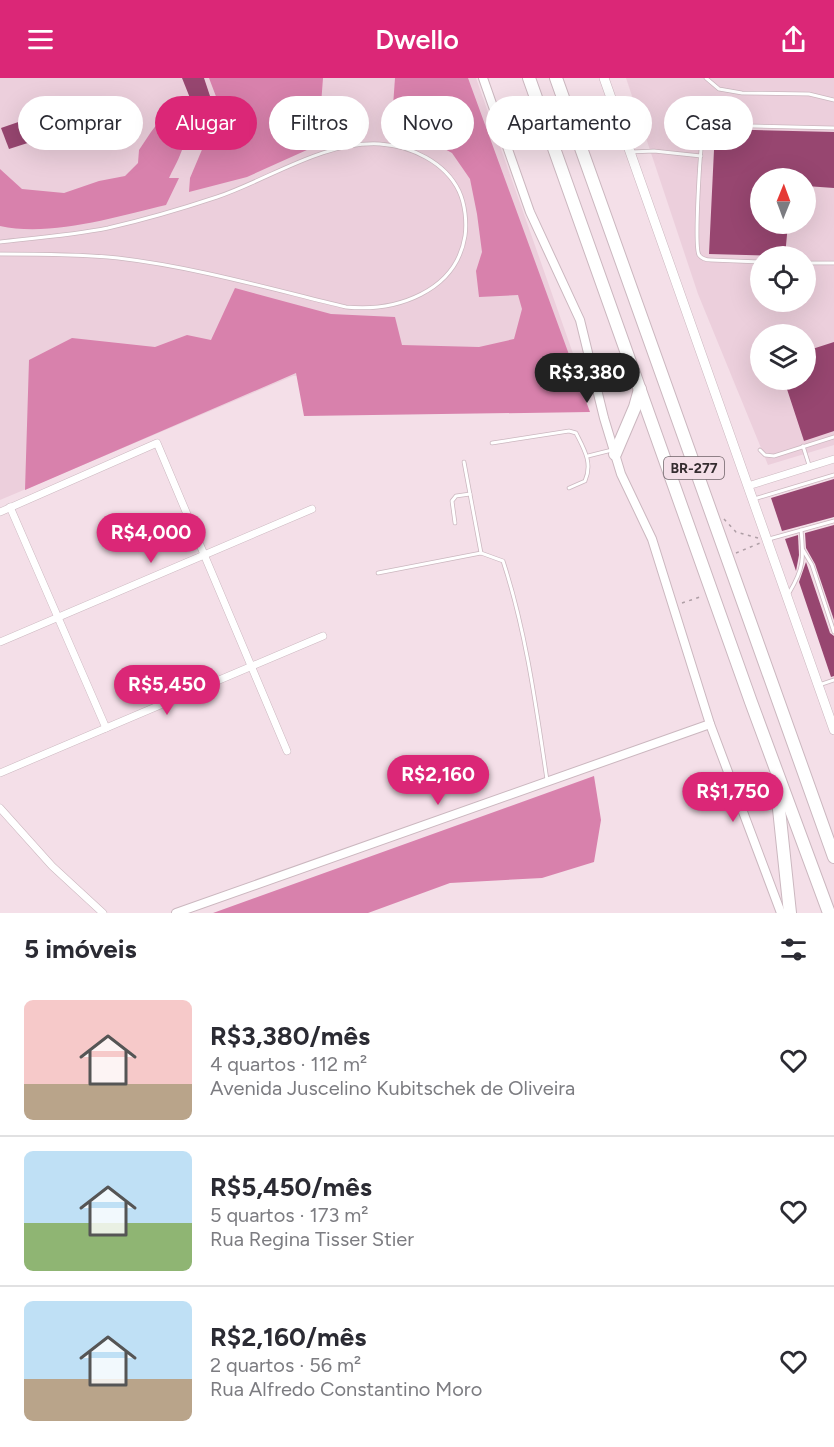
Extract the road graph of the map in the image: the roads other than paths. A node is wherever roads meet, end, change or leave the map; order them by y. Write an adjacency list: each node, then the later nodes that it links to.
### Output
1 (483, 78): 20 (street)
2 (529, 78): 15 (highway, BR-277)
3 (556, 78): 57 (highway, BR-277)
4 (604, 78): 8 (main road)
5 (706, 78): 6 (lane)
6 (834, 100)
7 (834, 128): 9 (lane)
8 (630, 152): 9 (lane); 26 (main road)
9 (701, 156): 12 (lane)
10 (0, 241): 11 (lane)
11 (0, 254)
12 (750, 262)
13 (816, 263): 14 (lane)
14 (834, 263)
15 (640, 389): 20 (highway); 53 (highway, BR-277)
16 (834, 437): 18 (lane)
17 (492, 443): 21 (lane)
18 (803, 446): 19 (lane); 24 (lane)
19 (760, 450)
20 (615, 452): 21 (lane); 50 (street)
21 (588, 456): 27 (lane)
22 (834, 459): 24 (street)
23 (464, 462): 28 (lane)
24 (810, 466): 26 (street)
25 (834, 475): 29 (lane)
26 (748, 486): 29 (main road)
27 (569, 488)
28 (470, 494): 34 (lane); 38 (lane)
29 (753, 500): 36 (main road)
30 (10, 507): 32 (street); 39 (street); 42 (street)
31 (312, 509): 39 (street)
32 (0, 512)
33 (834, 521): 35 (lane)
34 (455, 523)
35 (801, 530): 36 (lane); 37 (lane)
36 (767, 540): 41 (main road)
37 (803, 550): 41 (lane); 43 (lane)
38 (481, 553): 40 (lane); 55 (lane)
39 (204, 555): 42 (street); 46 (street)
40 (378, 573)
41 (787, 597): 48 (main road)
42 (58, 617): 45 (street); 51 (street)
43 (834, 632)
44 (323, 636): 46 (street)
45 (0, 642)
46 (251, 667): 51 (street); 52 (street)
47 (834, 680): 48 (lane)
48 (818, 686): 49 (main road)
49 (833, 723)
50 (710, 724): 55 (street); 60 (street)
51 (106, 728): 54 (street)
52 (287, 751)
53 (773, 762): 61 (highway); 62 (highway, BR-277)
54 (0, 773)
55 (547, 782): 59 (street)
56 (0, 808): 58 (street)
57 (834, 857)
58 (103, 913)
59 (176, 913)
60 (781, 913)
61 (790, 913)
62 (830, 913)

